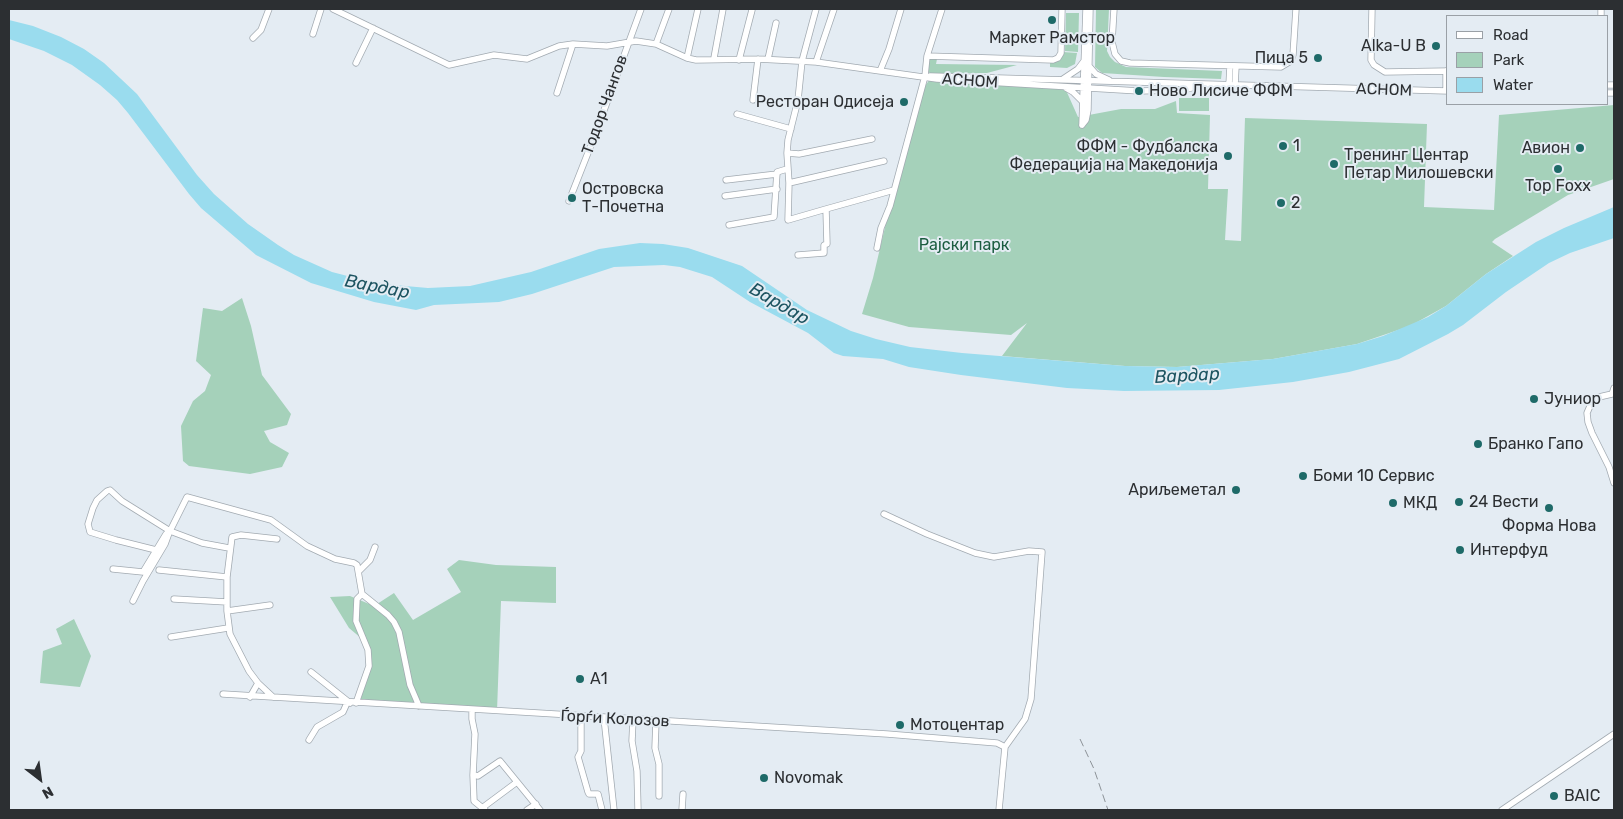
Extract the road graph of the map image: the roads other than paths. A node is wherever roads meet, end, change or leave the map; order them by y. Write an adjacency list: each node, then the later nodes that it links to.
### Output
1 (270, 9): 23 (street)
2 (321, 9): 22 (street)
3 (333, 9): 21 (street)
4 (635, 9): 5 (street)
5 (640, 9): 24 (street, Тодор Чангов)
6 (669, 9): 26 (street)
7 (698, 9): 29 (street)
8 (723, 9): 30 (street)
9 (816, 9): 34 (street)
10 (834, 9): 35 (street)
11 (901, 9): 39 (street)
12 (942, 9): 27 (street)
13 (1062, 9): 27 (street)
14 (1086, 9): 28 (street)
15 (1090, 9): 37 (street)
16 (1114, 9): 38 (street)
17 (1296, 9): 38 (street)
18 (1372, 9): 40 (street)
19 (752, 10): 33 (street)
20 (776, 23): 32 (street)
21 (373, 28): 25 (street); 36 (street)
22 (313, 34)
23 (253, 38)
24 (628, 41): 25 (street); 26 (street); 64 (street, Тодор Чангов)
25 (573, 44): 49 (street)
26 (656, 44): 29 (street)
27 (927, 56): 41 (street)
28 (1085, 57): 43 (street); 44 (street)
29 (686, 58): 30 (street, АСНОМ)
30 (714, 58): 33 (street, АСНОМ)
31 (758, 58): 32 (street, АСНОМ); 33 (street, АСНОМ); 50 (street)
32 (768, 59): 34 (street, АСНОМ)
33 (739, 60)
34 (802, 61): 35 (street, АСНОМ); 53 (street)
35 (816, 62): 39 (street, АСНОМ)
36 (356, 63)
37 (1089, 66): 42 (street); 44 (street)
38 (1233, 66): 46 (street)
39 (880, 71): 41 (street, АСНОМ)
40 (1446, 71): 48 (street)
41 (925, 76): 43 (street, АСНОМ); 62 (street)
42 (1116, 82): 44 (street, АСНОМ); 45 (street, АСНОМ)
43 (1062, 84): 44 (street, АСНОМ); 51 (street)
44 (1086, 85): 47 (street, АСНОМ); 51 (street)
45 (1202, 85): 46 (street, АСНОМ); 47 (street, АСНОМ)
46 (1232, 85): 48 (street, АСНОМ)
47 (1108, 90): 51 (street)
48 (1446, 92)
49 (557, 93)
50 (753, 100)
51 (1086, 102)
52 (737, 114): 53 (street)
53 (791, 129): 55 (street)
54 (872, 139): 55 (street)
55 (787, 153): 57 (street)
56 (884, 161): 60 (street)
57 (787, 169): 58 (street); 60 (street)
58 (776, 174): 59 (street); 61 (street)
59 (726, 180)
60 (789, 183): 65 (street)
61 (777, 188): 63 (street); 66 (street)
62 (894, 190): 65 (street); 67 (street)
63 (725, 196)
64 (568, 201)
65 (826, 209): 68 (street)
66 (729, 225)
67 (877, 248)
68 (798, 255)
69 (1614, 392): 70 (street)
70 (1614, 483)
71 (884, 514): 103 (street)
72 (170, 531): 75 (street); 76 (street); 76 (street); 79 (street); 83 (street)
73 (278, 539): 75 (street)
74 (375, 547): 79 (street)
75 (229, 548): 80 (street)
76 (156, 550): 77 (street)
77 (113, 569)
78 (159, 570): 80 (street)
79 (359, 571): 81 (street)
80 (227, 577): 84 (street)
81 (362, 594): 94 (street); 95 (street)
82 (174, 599): 84 (street)
83 (134, 601)
84 (227, 602): 86 (street)
85 (270, 605): 86 (street)
86 (227, 611): 87 (street)
87 (228, 628): 88 (street); 90 (street)
88 (171, 637)
89 (311, 672): 94 (street)
90 (258, 683): 92 (street); 93 (street)
91 (223, 694): 92 (street, Ѓорѓи Колозов)
92 (250, 697): 93 (street, Ѓорѓи Колозов)
93 (273, 698): 94 (street, Ѓорѓи Колозов)
94 (351, 703): 95 (street, Ѓорѓи Колозов); 102 (street)
95 (418, 706): 96 (street, Ѓорѓи Колозов)
96 (472, 709): 97 (street, Ѓорѓи Колозов); 104 (street)
97 (582, 717): 98 (street, Ѓорѓи Колозов); 112 (street)
98 (604, 718): 99 (street, Ѓорѓи Колозов); 113 (street)
99 (633, 720): 100 (street, Ѓорѓи Колозов); 114 (street)
100 (656, 721): 103 (street, Ѓорѓи Колозов); 107 (street)
101 (1614, 734): 117 (street)
102 (309, 740)
103 (1005, 748): 116 (street)
104 (473, 776): 105 (street); 109 (street)
105 (517, 782): 108 (street); 109 (street)
106 (683, 794): 115 (street)
107 (659, 796)
108 (536, 804): 110 (street); 111 (street)
109 (483, 809)
110 (528, 810)
111 (540, 810)
112 (602, 810)
113 (614, 810)
114 (638, 810)
115 (682, 810)
116 (999, 810)
117 (1502, 810)

